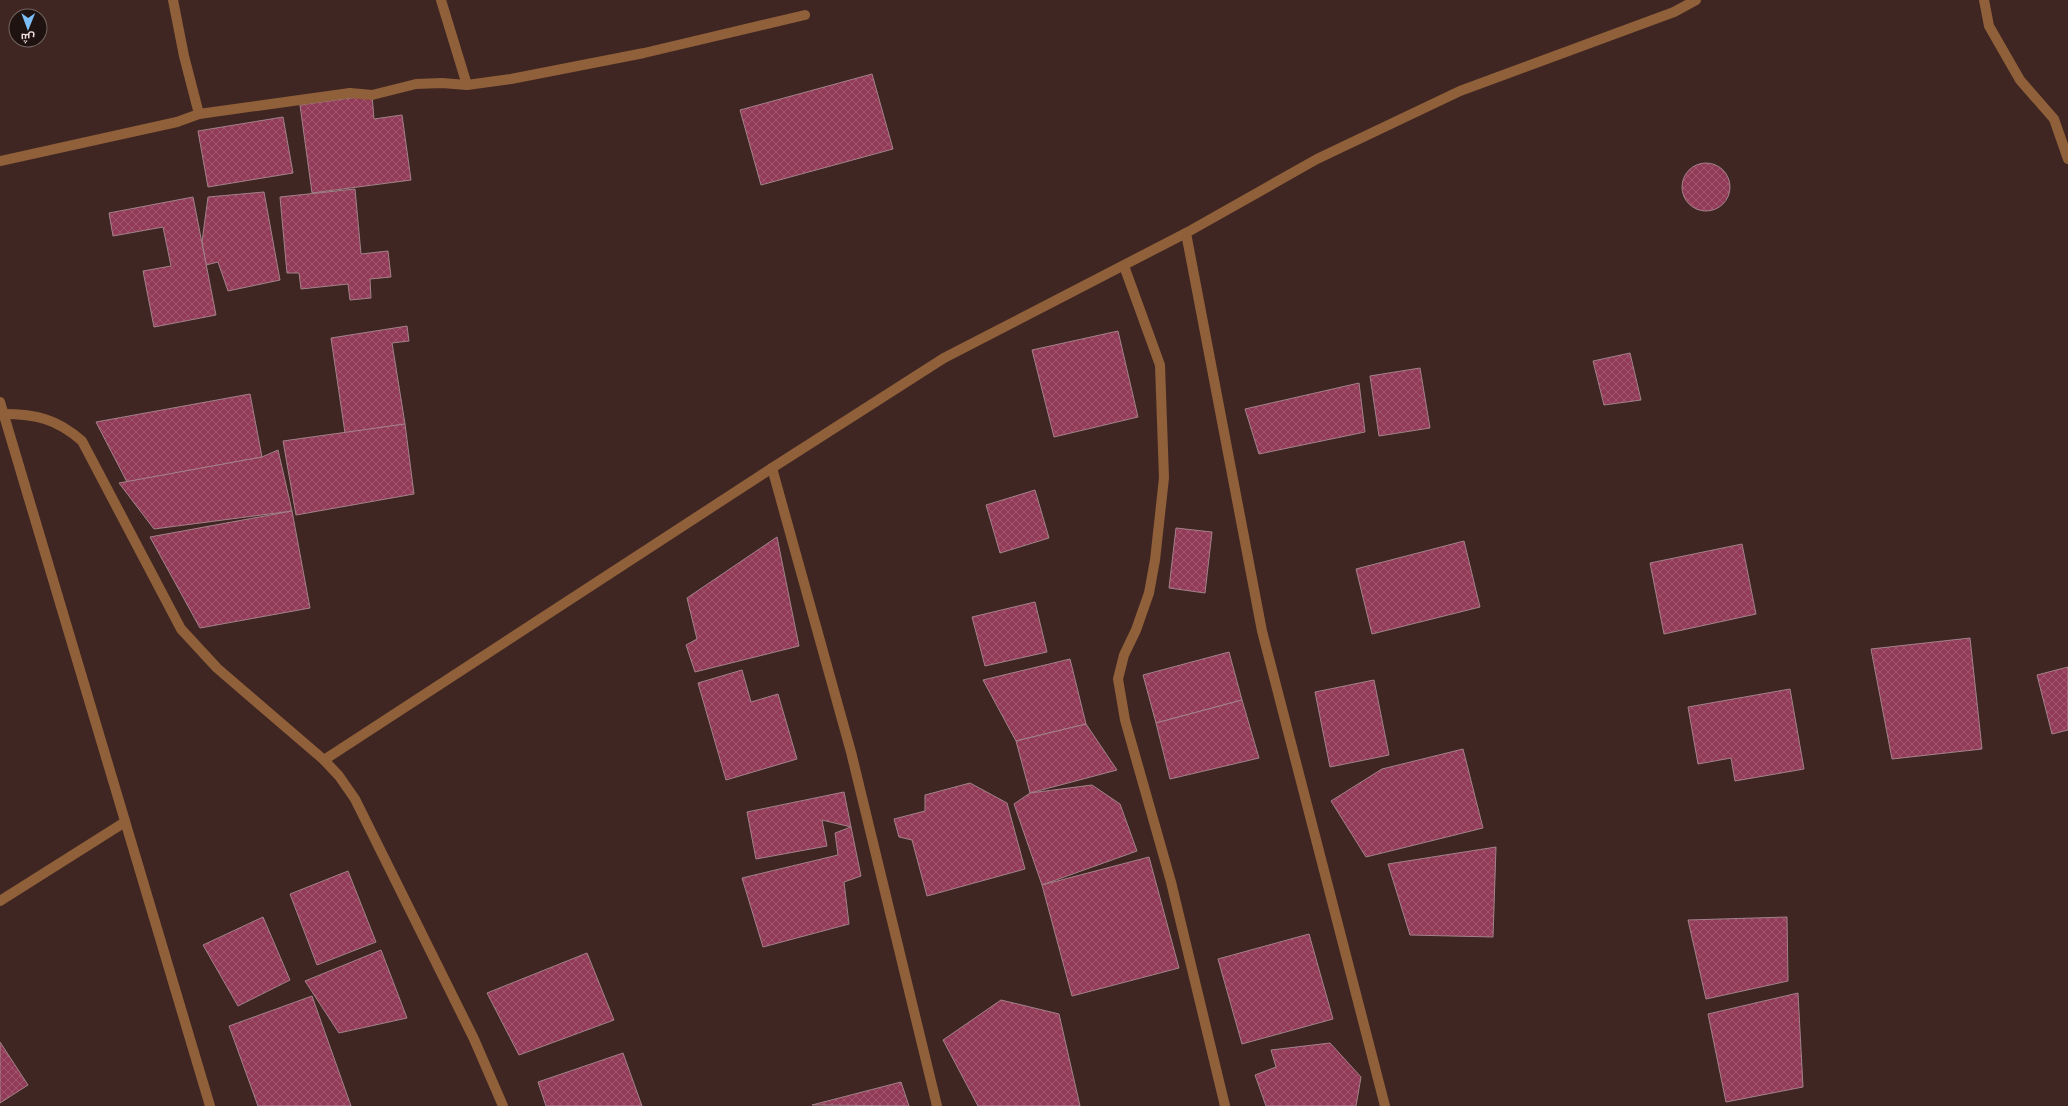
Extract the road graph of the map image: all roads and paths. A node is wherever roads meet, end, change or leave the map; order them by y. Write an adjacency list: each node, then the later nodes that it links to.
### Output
1 (174, 0): 7 (street)
2 (441, 0): 6 (street)
3 (1696, 0): 10 (street)
4 (1984, 0): 8 (street)
5 (805, 15): 6 (street)
6 (467, 85): 7 (street)
7 (199, 114): 9 (street)
8 (2068, 159)
9 (0, 161)
10 (1186, 234): 11 (street); 22 (street)
11 (1124, 266): 14 (street); 21 (street)
12 (0, 402): 13 (street)
13 (3, 414): 15 (street); 16 (street)
14 (772, 468): 15 (street); 20 (street)
15 (324, 760): 19 (street)
16 (125, 822): 17 (street); 18 (street)
17 (0, 901)
18 (210, 1106)
19 (503, 1106)
20 (938, 1106)
21 (1225, 1106)
22 (1385, 1106)

